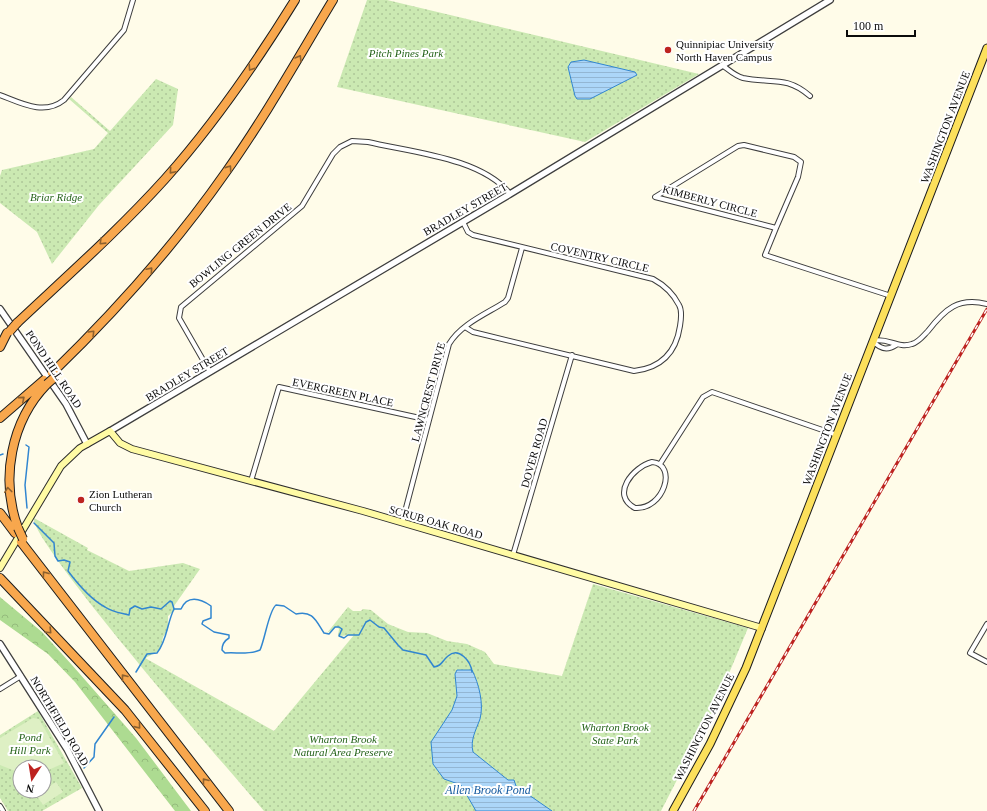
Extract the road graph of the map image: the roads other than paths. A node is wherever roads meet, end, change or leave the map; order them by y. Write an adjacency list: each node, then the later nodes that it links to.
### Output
1 (133, 0): 7 (street)
2 (295, 0): 17 (highway, one-way to 17, bridge)
3 (333, 0): 24 (highway, one-way to 3)
4 (830, 0): 6 (street, BRADLEY STREET)
5 (987, 48): 13 (main road, WASHINGTON AVENUE)
6 (722, 65): 8 (street); 9 (street, BRADLEY STREET)
7 (0, 95)
8 (810, 96)
9 (510, 194): 10 (street, BRADLEY STREET); 23 (street, BOWLING GREEN DRIVE)
10 (463, 222): 12 (street, COVENTRY CIRCLE); 23 (street, BRADLEY STREET)
11 (776, 228): 11 (street, KIMBERLY CIRCLE); 13 (street, KIMBERLY CIRCLE)
12 (522, 248): 16 (street, LAWNCREST DRIVE); 22 (street, COVENTRY CIRCLE)
13 (891, 297): 19 (main road, WASHINGTON AVENUE)
14 (987, 304): 20 (street)
15 (0, 309): 29 (street, POND HILL ROAD)
16 (465, 327): 22 (street, COVENTRY CIRCLE); 26 (street, LAWNCREST DRIVE)
17 (8, 332): 18 (highway); 21 (highway)
18 (0, 340)
19 (873, 341): 20 (street); 20 (street); 28 (main road, WASHINGTON AVENUE)
20 (896, 345)
21 (0, 347)
22 (572, 355): 35 (street, DOVER ROAD)
23 (210, 372): 27 (street, BRADLEY STREET)
24 (46, 382): 25 (highway, one-way to 24); 34 (highway, one-way to 24)
25 (0, 418)
26 (429, 420): 31 (street, EVERGREEN PLACE); 33 (street, LAWNCREST DRIVE)
27 (110, 431): 29 (main road); 31 (main road, SCRUB OAK ROAD)
28 (837, 435): 30 (street); 41 (main road, WASHINGTON AVENUE)
29 (87, 444): 36 (main road)
30 (660, 464): 30 (street)
31 (251, 481): 33 (main road, SCRUB OAK ROAD)
32 (0, 512): 34 (highway)
33 (402, 523): 35 (main road, SCRUB OAK ROAD)
34 (16, 531): 50 (highway, one-way to 34, bridge)
35 (513, 555): 41 (main road, SCRUB OAK ROAD)
36 (0, 568)
37 (0, 578): 39 (highway)
38 (0, 586): 39 (highway)
39 (22, 603): 49 (highway, one-way to 49)
40 (987, 624): 43 (street)
41 (762, 628): 51 (main road, WASHINGTON AVENUE)
42 (0, 644): 44 (street, NORTHFIELD ROAD)
43 (987, 662)
44 (21, 676): 45 (street); 48 (street, NORTHFIELD ROAD)
45 (0, 689)
46 (0, 806): 47 (street)
47 (3, 811)
48 (99, 811)
49 (205, 811)
50 (230, 811)
51 (674, 811)

